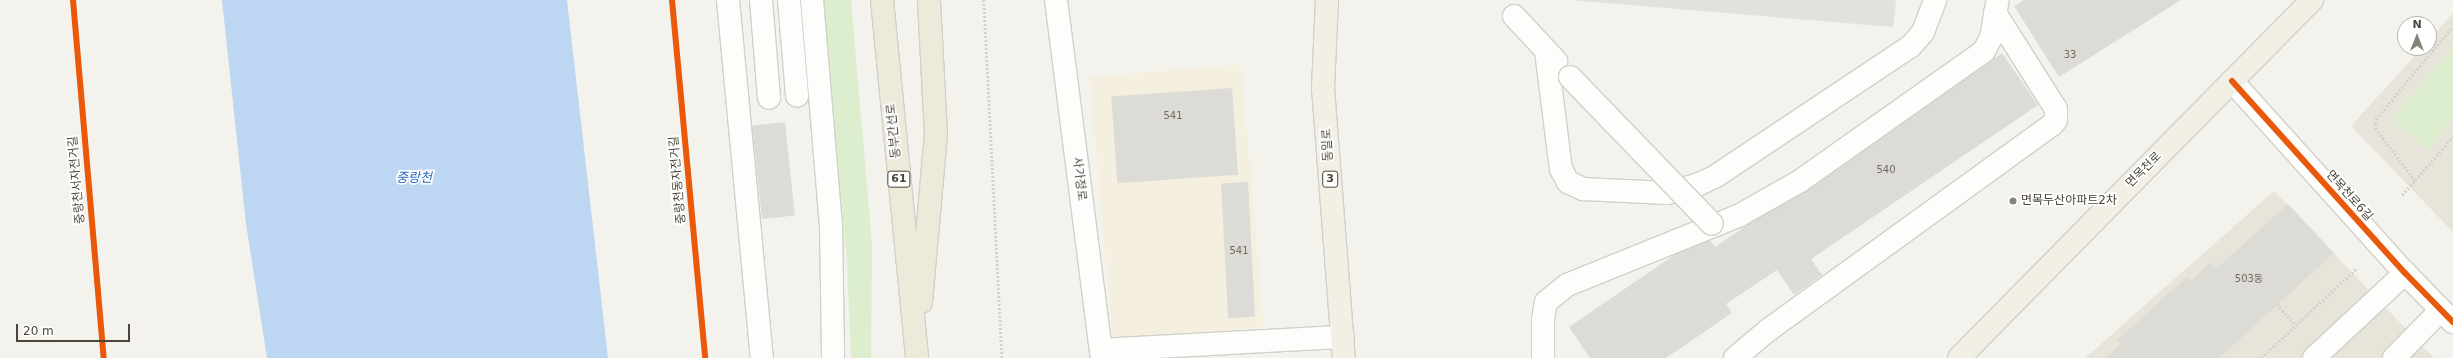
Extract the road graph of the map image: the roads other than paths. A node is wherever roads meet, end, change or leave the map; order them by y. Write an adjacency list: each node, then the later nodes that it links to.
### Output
1 (728, 0): 23 (street)
2 (761, 0): 16 (street)
3 (789, 0): 15 (street)
4 (812, 0): 24 (street)
5 (882, 0): 22 (highway, 동부간선로 / 61)
6 (929, 0): 22 (highway)
7 (1056, 0): 21 (street, 사가정로)
8 (1326, 0): 20 (main road, 동일로 / 3)
9 (1935, 0): 13 (street)
10 (2312, 0): 14 (main road, 면목천로)
11 (1996, 6): 17 (street); 27 (street)
12 (1514, 16): 13 (street)
13 (1546, 51): 17 (street, bridge)
14 (2232, 81): 18 (street, 면목천로6길); 28 (main road, 면목천로)
15 (797, 96)
16 (769, 98)
17 (1712, 224): 26 (street)
18 (2405, 273): 19 (street, 면목천로6길); 29 (street)
19 (2447, 316): 30 (street)
20 (1342, 337): 21 (street); 25 (main road, 동일로 / 3)
21 (1102, 354)
22 (916, 355)
23 (762, 358)
24 (833, 358)
25 (1344, 358)
26 (1543, 358)
27 (1735, 358)
28 (1959, 358)
29 (2314, 358)
30 (2394, 358)

